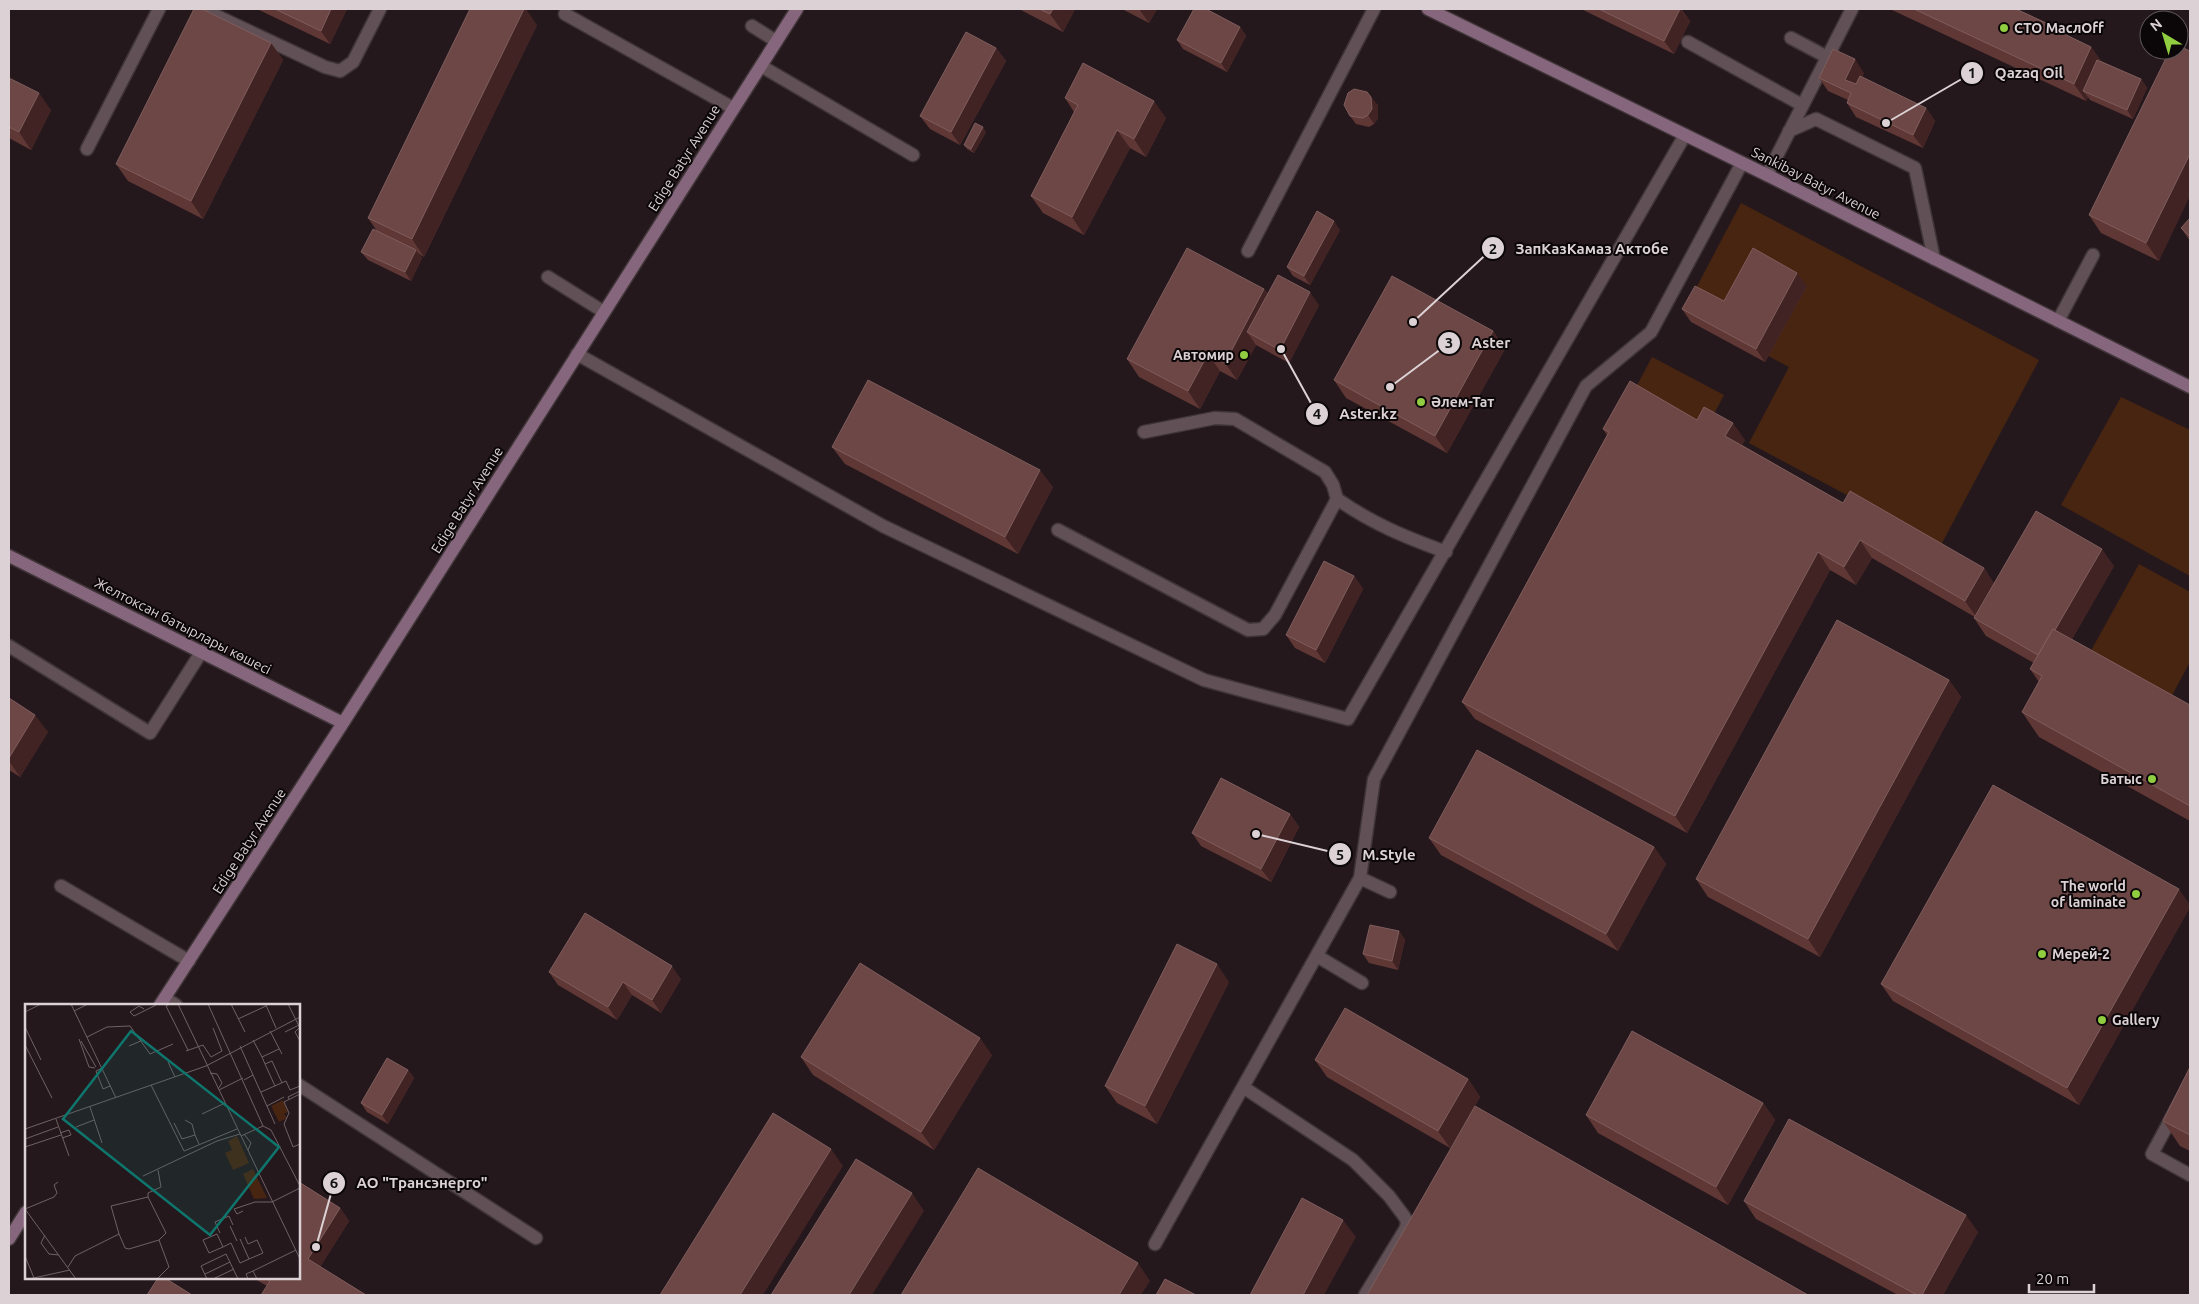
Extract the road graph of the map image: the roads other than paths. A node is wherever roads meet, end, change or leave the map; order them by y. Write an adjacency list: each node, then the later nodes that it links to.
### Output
1 (159, 9): 19 (lane)
2 (202, 9): 3 (lane)
3 (380, 9)
4 (797, 9): 11 (main road, Edige Batyr Avenue)
5 (1374, 9): 23 (lane)
6 (1428, 9): 18 (main road, Sankibay Batyr Avenue)
7 (1852, 9): 13 (lane)
8 (565, 14): 16 (lane)
9 (752, 26): 11 (lane)
10 (1791, 38): 13 (lane)
11 (776, 41): 14 (main road, Edige Batyr Avenue)
12 (1688, 42): 15 (lane)
13 (1827, 57): 15 (lane)
14 (761, 66): 16 (main road, Edige Batyr Avenue); 20 (lane)
15 (1802, 105): 17 (lane)
16 (733, 108): 27 (main road, Edige Batyr Avenue)
17 (1789, 131): 22 (lane); 25 (lane)
18 (1685, 135): 21 (main road, Sankibay Batyr Avenue); 34 (lane)
19 (87, 149)
20 (913, 155)
21 (1742, 163): 22 (main road, Sankibay Batyr Avenue); 39 (lane)
22 (1767, 175): 25 (main road, Sankibay Batyr Avenue)
23 (1248, 251)
24 (2093, 255): 28 (lane)
25 (1934, 258): 28 (main road, Sankibay Batyr Avenue)
26 (548, 278): 27 (lane)
27 (604, 312): 29 (main road, Edige Batyr Avenue)
28 (2058, 321): 30 (main road, Sankibay Batyr Avenue)
29 (577, 354): 34 (lane); 38 (main road, Edige Batyr Avenue)
30 (2190, 386)
31 (1144, 432): 32 (lane)
32 (1337, 499): 33 (lane); 34 (lane)
33 (1058, 530)
34 (1446, 552)
35 (9, 556): 37 (main road, Желтоксан батырлары көшесі)
36 (9, 646): 37 (lane)
37 (202, 651): 38 (main road, Желтоксан батырлары көшесі)
38 (343, 723): 43 (main road, Edige Batyr Avenue)
39 (1360, 878): 41 (lane); 42 (lane)
40 (61, 886): 43 (lane)
41 (1390, 892)
42 (1317, 956): 44 (lane); 47 (lane)
43 (189, 960): 45 (main road, Edige Batyr Avenue)
44 (1362, 983)
45 (162, 1002)
46 (2190, 1084): 49 (lane)
47 (1243, 1087): 53 (lane); 54 (lane)
48 (300, 1088): 51 (lane)
49 (2190, 1175)
50 (25, 1214): 52 (main road)
51 (536, 1238)
52 (9, 1239)
53 (1155, 1244)
54 (1365, 1295)

